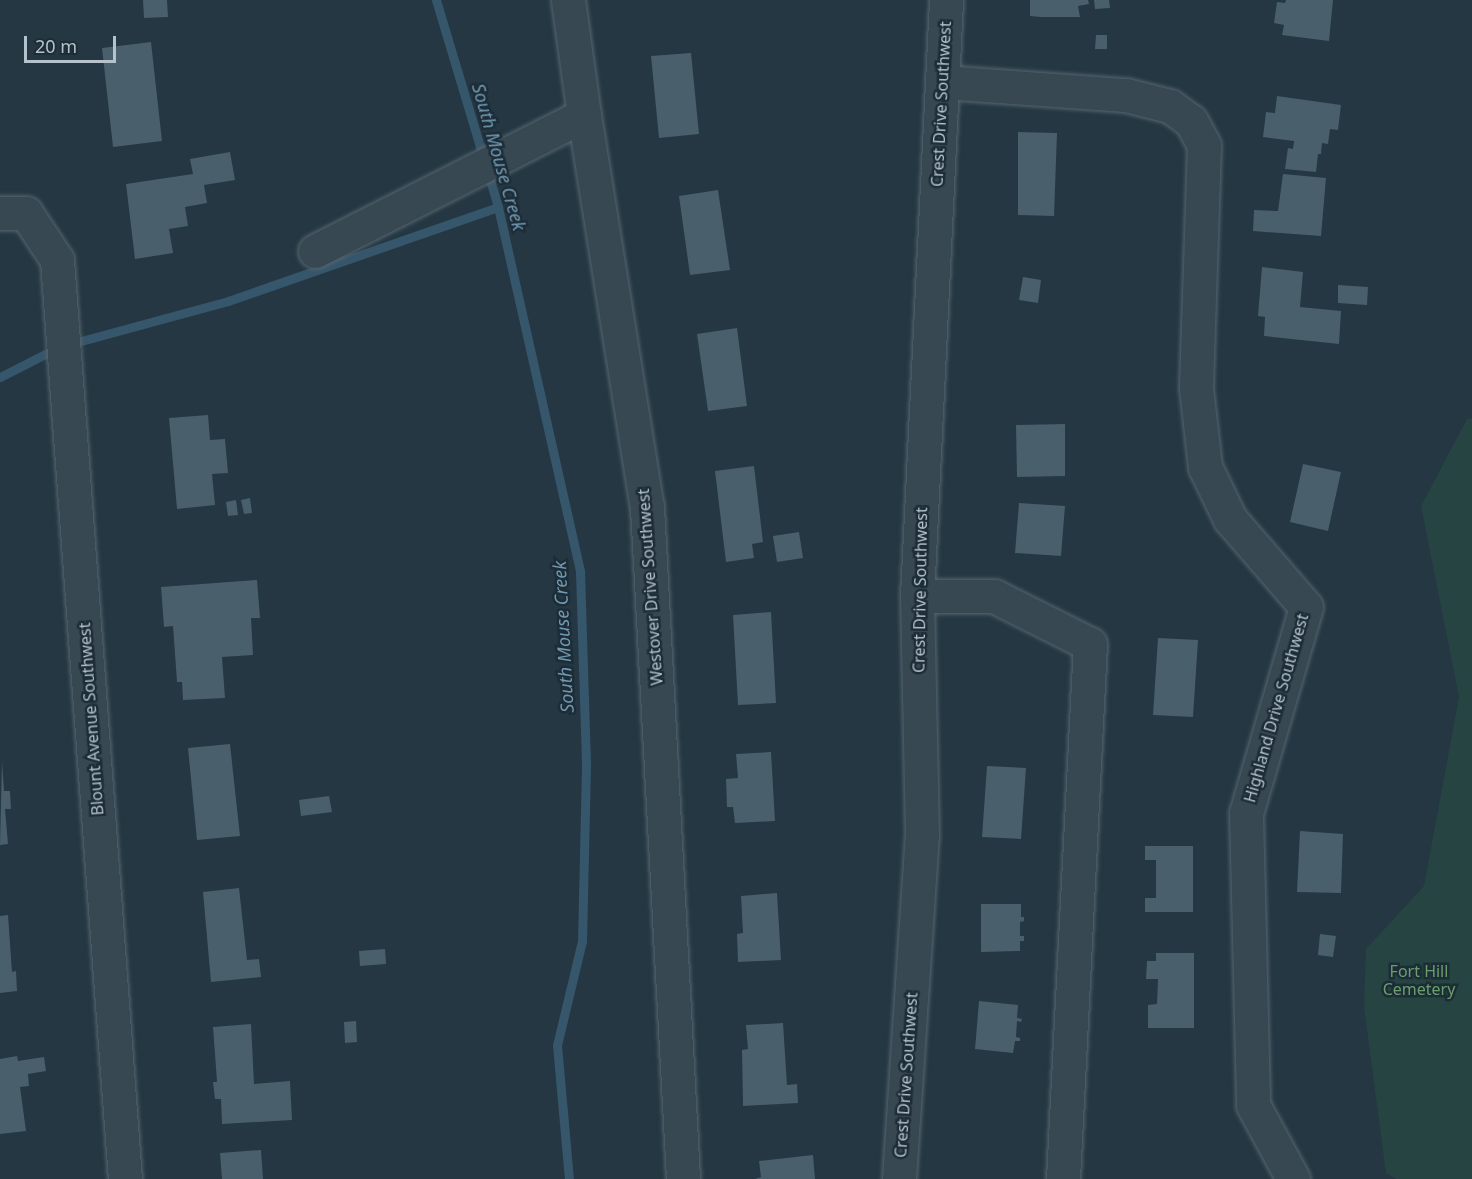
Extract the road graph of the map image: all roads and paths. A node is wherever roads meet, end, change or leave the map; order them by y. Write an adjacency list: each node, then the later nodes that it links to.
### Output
1 (568, 0): 4 (street, Westover Drive Southwest)
2 (946, 0): 3 (street, Crest Drive Southwest)
3 (943, 82): 7 (street, Crest Drive Southwest); 12 (street, Highland Drive Southwest)
4 (584, 116): 6 (street); 9 (street, Westover Drive Southwest)
5 (0, 213): 8 (street, Blount Avenue Southwest)
6 (315, 251)
7 (917, 596): 10 (street, Crest Drive Southwest); 11 (street)
8 (125, 1179)
9 (683, 1179)
10 (899, 1179)
11 (1063, 1179)
12 (1293, 1179)

